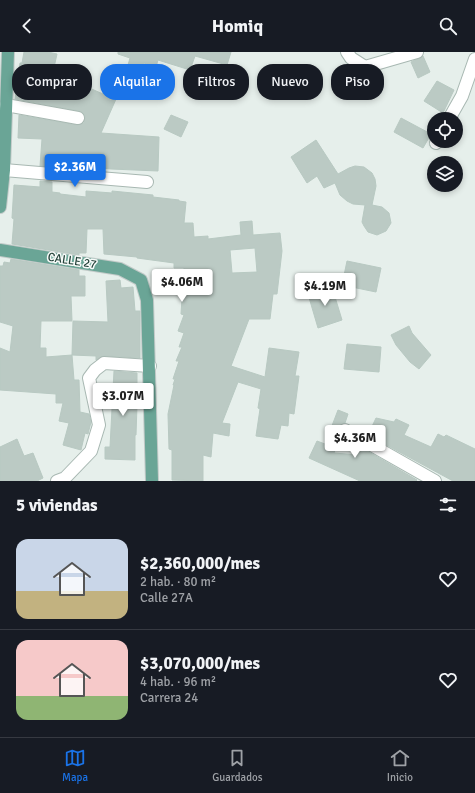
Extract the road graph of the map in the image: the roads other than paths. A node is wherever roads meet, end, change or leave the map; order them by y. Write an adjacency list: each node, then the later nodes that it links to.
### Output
1 (8, 52): 5 (main road)
2 (347, 52): 3 (street)
3 (417, 52)
4 (475, 59): 6 (street)
5 (6, 106): 7 (street); 8 (main road)
6 (453, 112)
7 (78, 118)
8 (4, 170): 9 (street); 10 (main road)
9 (147, 182)
10 (0, 207)
11 (0, 250): 12 (main road, CALLE 27)
12 (150, 366): 15 (street); 16 (main road)
13 (345, 430): 14 (street)
14 (428, 479)
15 (57, 481)
16 (152, 481)

